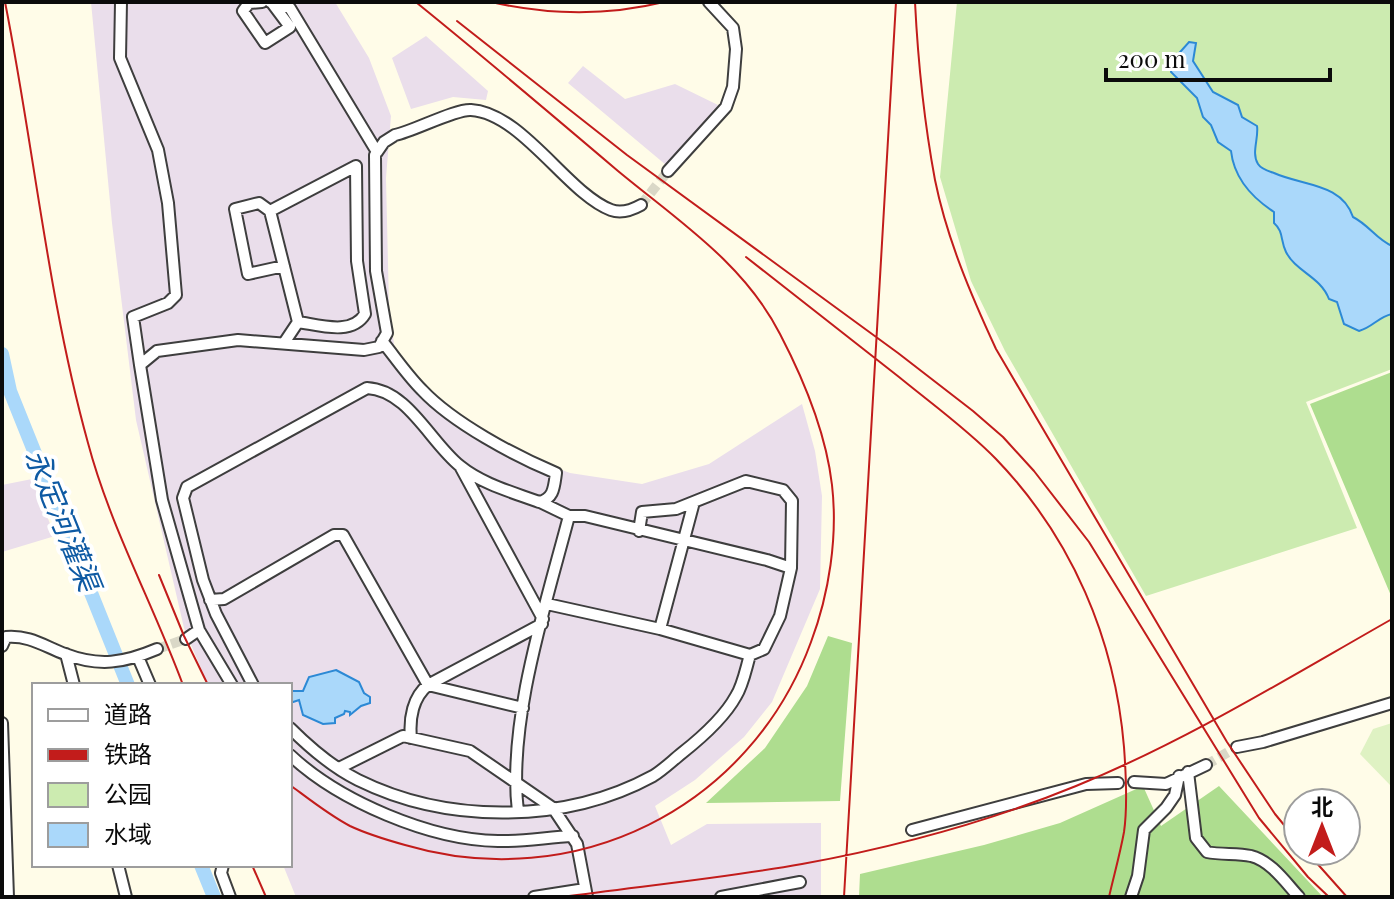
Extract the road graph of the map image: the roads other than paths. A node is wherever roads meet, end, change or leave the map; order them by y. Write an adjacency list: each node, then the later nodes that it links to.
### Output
1 (121, 2): 13 (street)
2 (262, 2): 3 (street)
3 (271, 2): 5 (street)
4 (709, 2): 6 (street)
5 (377, 152): 7 (street); 11 (street)
6 (668, 171)
7 (641, 205)
8 (270, 211): 9 (street); 9 (street); 10 (street)
9 (284, 266): 10 (street)
10 (298, 322): 12 (street)
11 (382, 341): 12 (street); 15 (street)
12 (284, 343): 13 (street)
13 (140, 365): 22 (street)
14 (459, 465): 15 (street); 21 (street); 25 (street)
15 (539, 502): 17 (street)
16 (694, 502): 18 (street); 19 (street); 20 (street)
17 (569, 516): 18 (street); 24 (street)
18 (639, 531): 19 (street)
19 (683, 541): 20 (street); 26 (street)
20 (791, 568): 32 (street)
21 (203, 580): 22 (street); 23 (street)
22 (187, 584): 27 (street)
23 (210, 600): 37 (street); 38 (street)
24 (547, 604): 25 (street); 26 (street)
25 (542, 622): 38 (street); 40 (street)
26 (660, 629): 32 (street)
27 (199, 630): 28 (street); 36 (street)
28 (186, 639)
29 (2, 646): 31 (street)
30 (157, 649): 33 (street)
31 (66, 654): 33 (street); 34 (street)
32 (750, 655): 53 (street)
33 (138, 657): 35 (street)
34 (73, 683)
35 (149, 683)
36 (231, 683)
37 (252, 683)
38 (428, 685): 40 (street); 43 (street)
39 (1392, 703): 44 (street)
40 (523, 708): 49 (street)
41 (2, 723): 62 (street)
42 (292, 730): 47 (street)
43 (411, 738): 47 (street); 49 (street)
44 (1237, 747)
45 (292, 756): 55 (street)
46 (1206, 765): 48 (street)
47 (339, 768): 52 (street)
48 (1183, 774): 50 (street); 67 (street); 68 (street)
49 (514, 781): 53 (street); 54 (street)
50 (1134, 782)
51 (1118, 783): 56 (street)
52 (409, 800): 54 (street); 55 (street)
53 (553, 808): 54 (street); 57 (street)
54 (518, 812)
55 (400, 820): 57 (street)
56 (912, 830)
57 (573, 836): 61 (street)
58 (118, 867): 63 (street)
59 (222, 867): 64 (street)
60 (800, 882): 66 (street)
61 (586, 893): 65 (street)
62 (8, 897)
63 (126, 897)
64 (230, 897)
65 (534, 897)
66 (721, 897)
67 (1131, 897)
68 (1299, 897)

